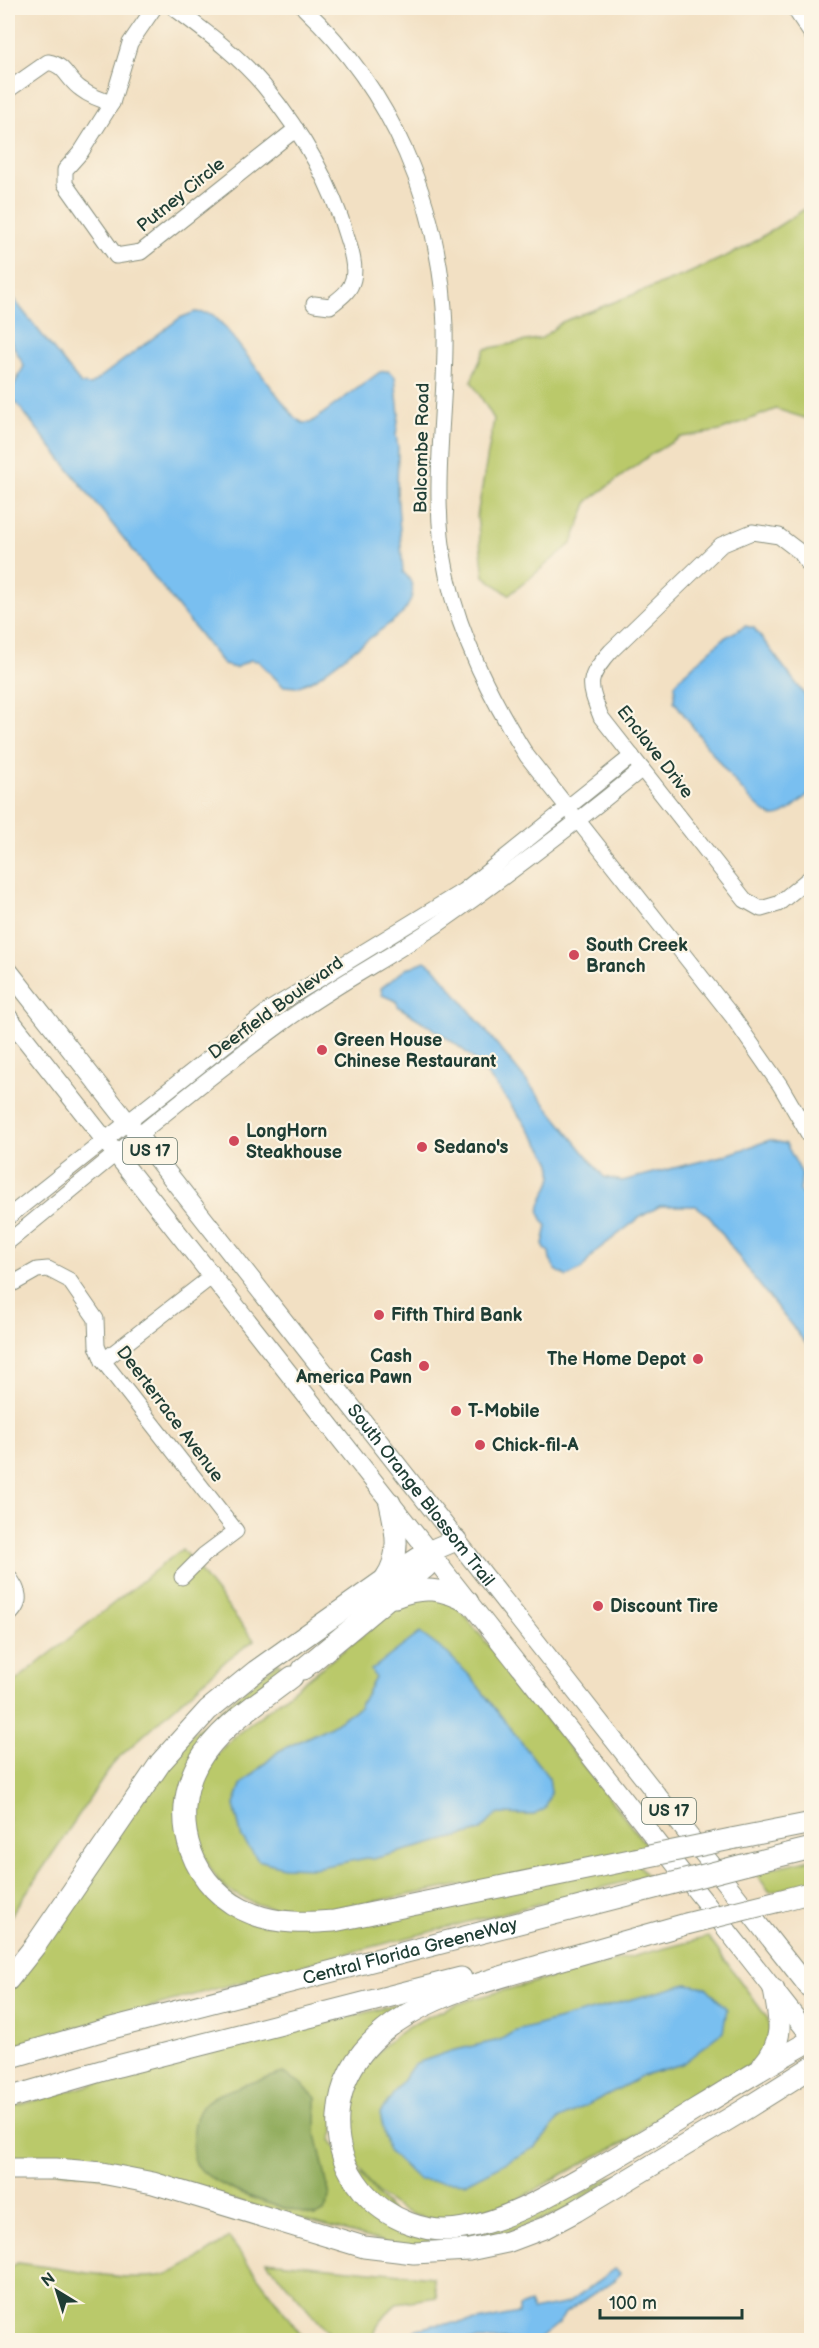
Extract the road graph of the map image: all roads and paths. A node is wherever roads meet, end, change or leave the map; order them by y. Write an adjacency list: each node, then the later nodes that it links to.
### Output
1 (154, 8): 7 (street, Putney Circle)
2 (174, 8): 8 (street)
3 (304, 8): 13 (street, Balcombe Road)
4 (794, 8): 5 (street)
5 (812, 35)
6 (8, 90): 7 (street)
7 (112, 103): 8 (street, Putney Circle)
8 (296, 129): 9 (street)
9 (314, 304)
10 (812, 569): 11 (street, Enclave Drive)
11 (632, 756): 12 (street, Enclave Drive); 13 (street, Deerfield Boulevard)
12 (642, 769): 14 (street, Deerfield Boulevard); 15 (street, Enclave Drive)
13 (567, 808): 14 (street, Balcombe Road); 17 (street, Deerfield Boulevard)
14 (578, 821): 19 (street, Deerfield Boulevard); 22 (street, Balcombe Road)
15 (812, 876)
16 (8, 970): 20 (main road, South Orange Blossom Trail / US 17)
17 (272, 1008): 19 (street); 20 (street, Deerfield Boulevard)
18 (8, 1017): 21 (main road, South Orange Blossom Trail / US 17)
19 (284, 1022): 20 (street, Deerfield Boulevard)
20 (132, 1129): 21 (street, Deerfield Boulevard); 23 (street, Deerfield Boulevard); 29 (main road, South Orange Blossom Trail / US 17)
21 (104, 1140): 23 (main road, South Orange Blossom Trail / US 17); 24 (street, Deerfield Boulevard)
22 (812, 1140)
23 (116, 1155): 25 (street, Deerfield Boulevard); 26 (main road, South Orange Blossom Trail / US 17)
24 (8, 1217)
25 (8, 1242)
26 (212, 1277): 28 (main road, South Orange Blossom Trail / US 17); 30 (street)
27 (8, 1281): 30 (street, Deerterrace Avenue)
28 (245, 1319): 29 (main road); 31 (main road, South Orange Blossom Trail / US 17)
29 (292, 1333): 32 (main road, South Orange Blossom Trail / US 17)
30 (103, 1361): 35 (street, Deerterrace Avenue)
31 (390, 1503): 33 (main road, South Orange Blossom Trail / US 17); 36 (highway)
32 (456, 1540): 33 (highway); 46 (main road, South Orange Blossom Trail / US 17)
33 (431, 1556): 36 (highway); 37 (highway); 38 (main road, South Orange Blossom Trail / US 17)
34 (8, 1576): 39 (street)
35 (182, 1577)
36 (383, 1581): 44 (highway)
37 (384, 1602): 38 (highway); 40 (highway, bridge)
38 (468, 1602): 45 (main road, South Orange Blossom Trail / US 17)
39 (8, 1616)
40 (812, 1823)
41 (812, 1848): 48 (highway, Central Florida GreeneWay, bridge)
42 (812, 1892): 43 (highway, bridge)
43 (686, 1923): 50 (highway); 53 (highway)
44 (8, 1980)
45 (774, 1990): 47 (main road, South Orange Blossom Trail / US 17); 50 (highway)
46 (812, 1992)
47 (812, 2039): 50 (highway)
48 (8, 2058)
49 (812, 2067): 52 (highway)
50 (760, 2070)
51 (812, 2078): 52 (highway)
52 (786, 2085): 54 (highway)
53 (8, 2098)
54 (8, 2169)

